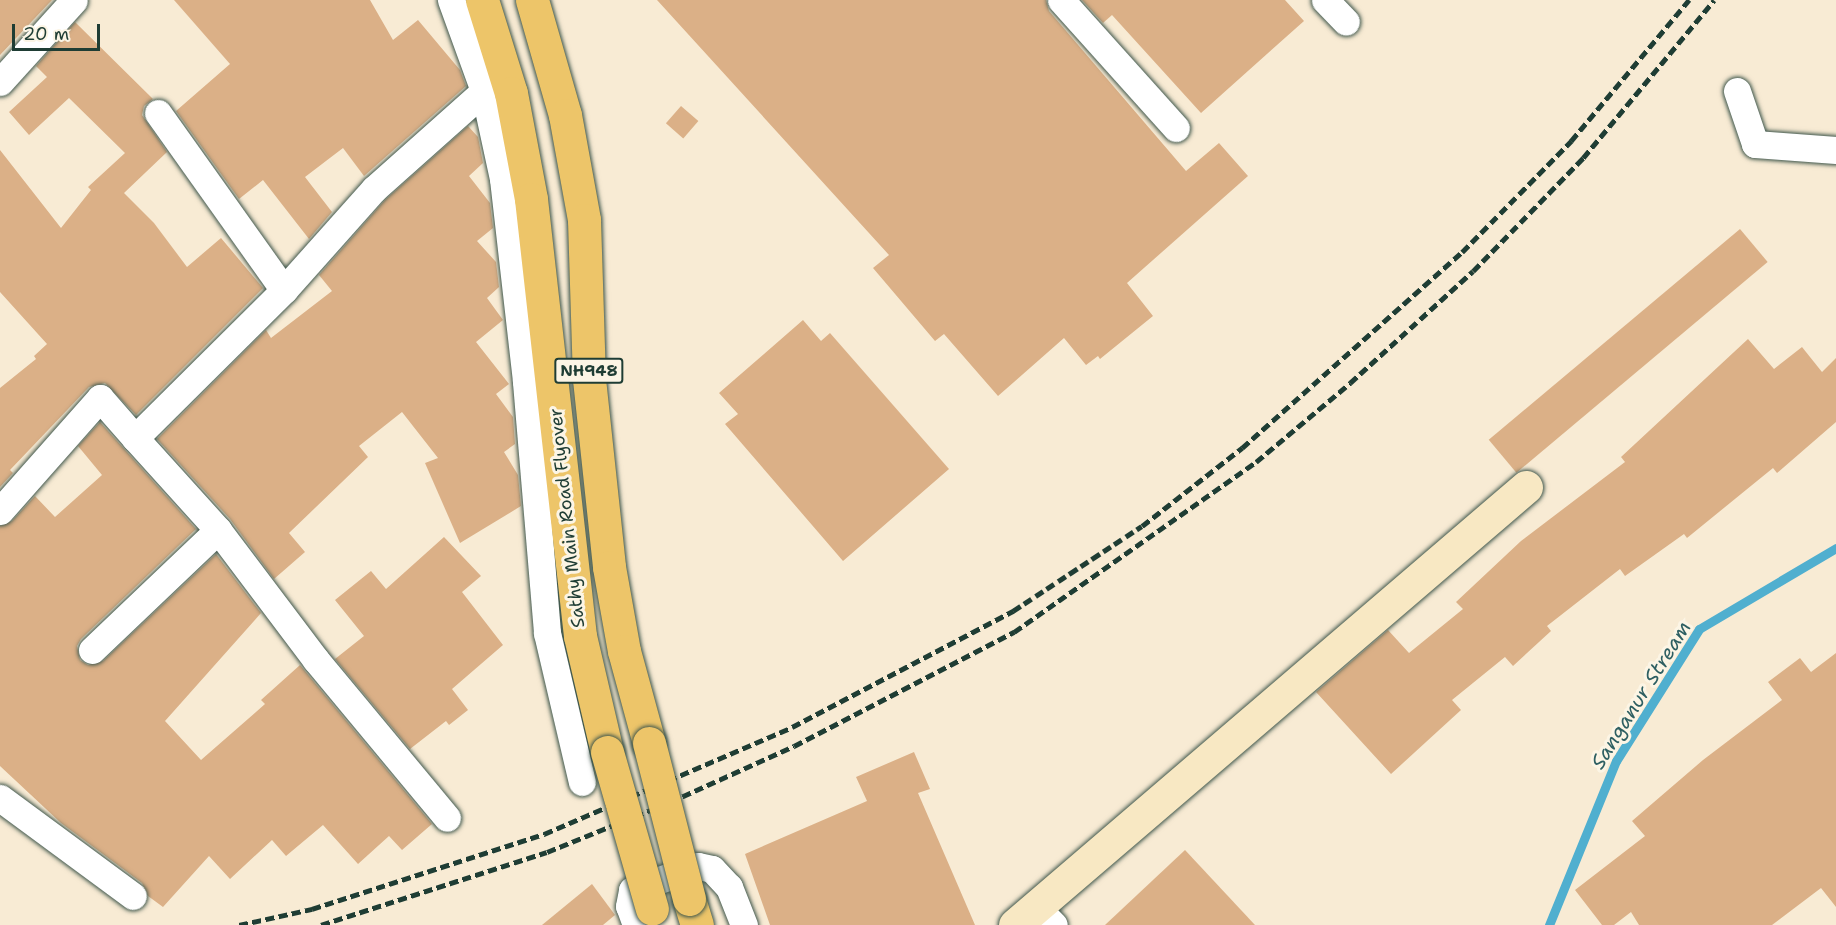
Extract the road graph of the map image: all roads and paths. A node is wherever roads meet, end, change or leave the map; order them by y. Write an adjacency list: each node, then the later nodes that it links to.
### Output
1 (74, 0): 8 (street)
2 (451, 0): 9 (street)
3 (482, 0): 26 (highway, Sathy Main Road Flyover / NH948, bridge)
4 (532, 0): 27 (highway, Sathy Main Road Flyover / NH948, bridge)
5 (1061, 0): 12 (street)
6 (1325, 0): 7 (street)
7 (1346, 22)
8 (0, 82)
9 (484, 91): 14 (street); 20 (street)
10 (1737, 91): 13 (street)
11 (158, 113): 14 (street)
12 (1176, 128)
13 (1836, 150)
14 (284, 290): 15 (street)
15 (135, 438): 17 (street); 18 (street)
16 (1526, 487): 24 (street)
17 (0, 511)
18 (218, 530): 19 (street); 22 (street)
19 (92, 650)
20 (582, 782)
21 (0, 798): 23 (street)
22 (447, 818)
23 (133, 896)
24 (1035, 919)
25 (636, 925): 28 (street)
26 (658, 925)
27 (697, 925)
28 (744, 925)

